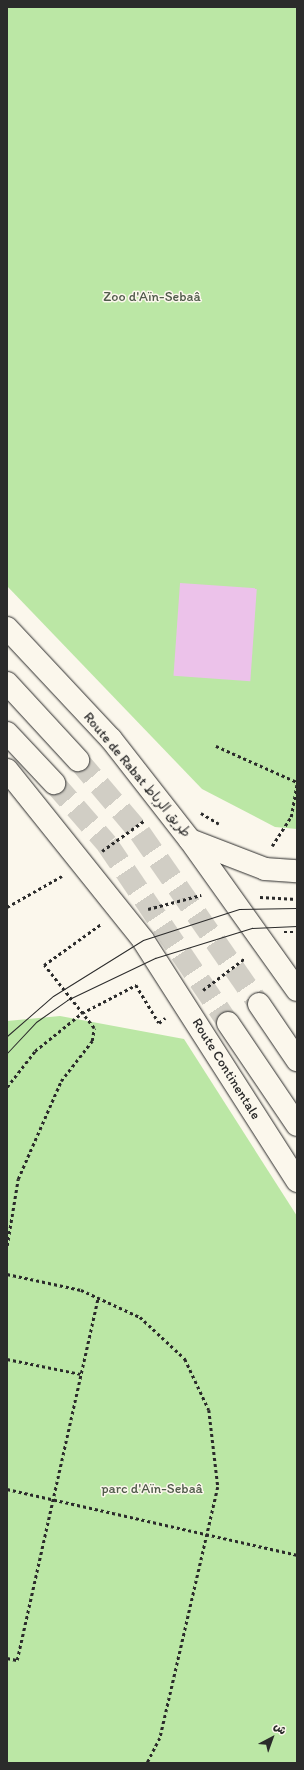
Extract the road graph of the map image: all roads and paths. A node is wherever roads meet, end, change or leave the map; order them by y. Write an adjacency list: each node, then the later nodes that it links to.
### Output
1 (7, 628): 9 (main road, Route de Rabat طريق الرباط)
2 (7, 683): 5 (main road)
3 (7, 733): 8 (main road)
4 (216, 746): 7 (path)
5 (78, 760)
6 (7, 770): 11 (main road)
7 (297, 782): 10 (path)
8 (54, 784)
9 (190, 840): 12 (main road, Route de Rabat طريق الرباط); 17 (main road)
10 (268, 853)
11 (83, 864): 15 (path); 19 (main road, Route Continentale)
12 (297, 871)
13 (260, 897): 14 (path)
14 (297, 899)
15 (7, 908)
16 (297, 932): 17 (path)
17 (264, 944): 18 (main road); 19 (path)
18 (297, 990)
19 (184, 1004): 21 (path); 26 (main road, Route Continentale)
20 (259, 1004): 23 (main road)
21 (82, 1013): 24 (path); 27 (path)
22 (228, 1023): 25 (main road)
23 (297, 1060)
24 (7, 1087)
25 (297, 1125)
26 (297, 1181)
27 (7, 1246)
28 (7, 1274): 29 (path)
29 (98, 1298): 31 (path); 34 (path)
30 (7, 1359): 31 (path)
31 (81, 1374): 33 (path)
32 (7, 1490): 33 (path)
33 (53, 1500): 34 (path); 36 (path)
34 (207, 1534): 35 (path); 37 (path)
35 (297, 1555)
36 (7, 1658)
37 (147, 1763)

